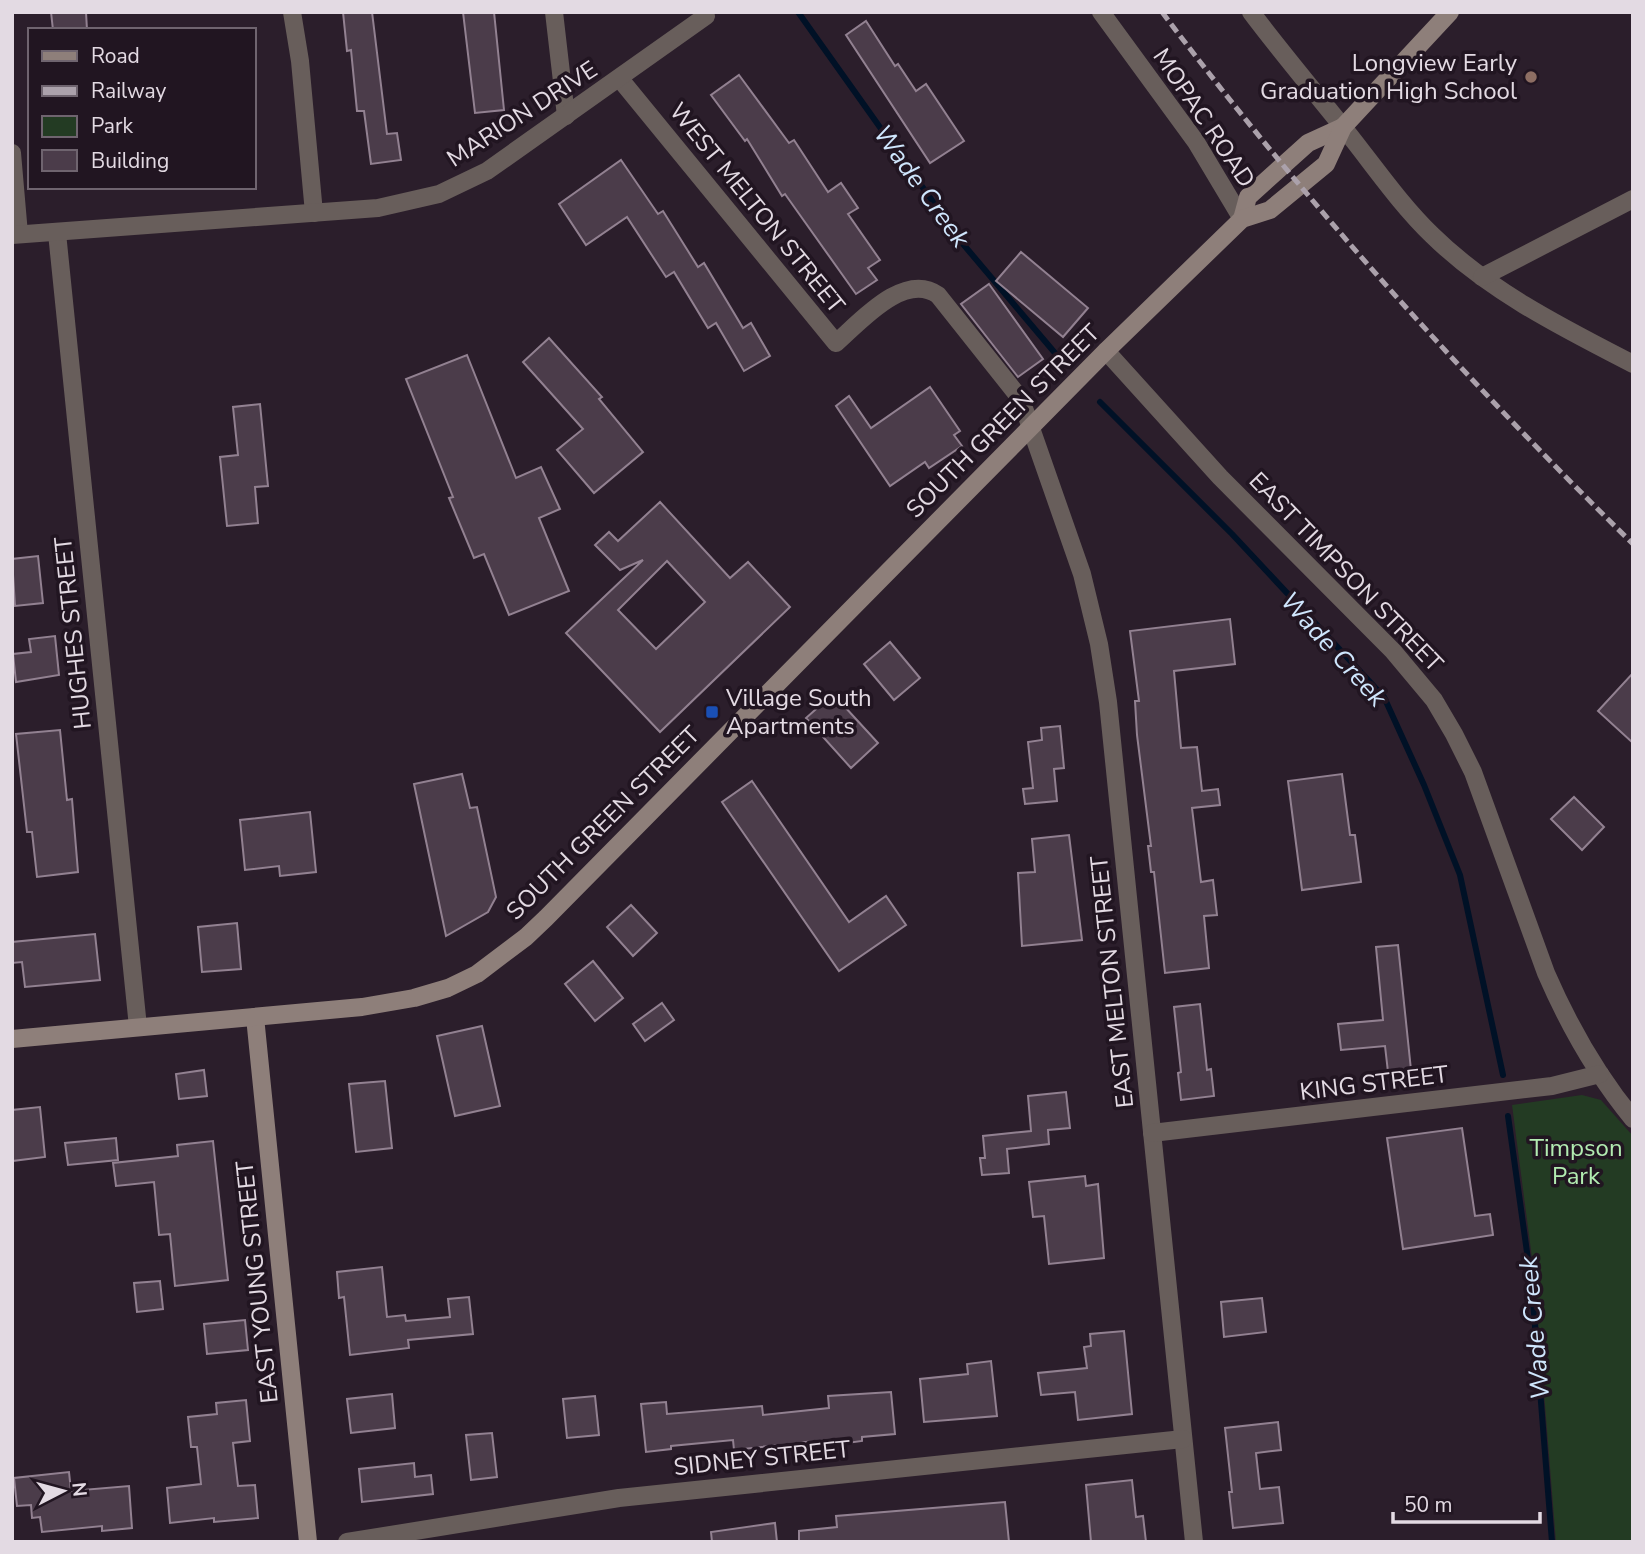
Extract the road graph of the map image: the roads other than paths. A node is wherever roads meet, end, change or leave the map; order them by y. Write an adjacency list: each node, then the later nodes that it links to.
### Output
1 (292, 12): 12 (street)
2 (554, 12): 8 (street)
3 (1101, 12): 13 (street, MOPAC ROAD)
4 (1251, 12): 9 (street)
5 (1450, 12): 9 (street, SOUTH GREEN STREET)
6 (706, 16): 7 (street, MARION DRIVE)
7 (620, 79): 8 (street, MARION DRIVE); 19 (street, WEST MELTON STREET)
8 (566, 116): 12 (street, MARION DRIVE)
9 (1343, 127): 13 (street, SOUTH GREEN STREET); 13 (street, SOUTH GREEN STREET); 16 (street)
10 (12, 153): 15 (street)
11 (1633, 199): 16 (street)
12 (314, 213): 14 (street, MARION DRIVE)
13 (1242, 219): 17 (street, SOUTH GREEN STREET)
14 (57, 233): 15 (street, MARION DRIVE); 21 (street, HUGHES STREET)
15 (16, 234)
16 (1482, 277): 18 (street)
17 (1106, 351): 19 (street, SOUTH GREEN STREET); 23 (street, EAST TIMPSON STREET)
18 (1633, 364)
19 (1032, 426): 20 (street, SOUTH GREEN STREET); 25 (street, EAST MELTON STREET)
20 (255, 1017): 21 (street, SOUTH GREEN STREET); 27 (street, EAST YOUNG STREET)
21 (138, 1027): 22 (street, SOUTH GREEN STREET)
22 (12, 1039)
23 (1600, 1074): 24 (street, EAST TIMPSON STREET); 25 (street, KING STREET)
24 (1633, 1119)
25 (1152, 1133): 26 (street, EAST MELTON STREET)
26 (1184, 1438): 28 (street, SIDNEY STREET); 29 (street, EAST MELTON STREET)
27 (308, 1542)
28 (347, 1542)
29 (1194, 1542)

